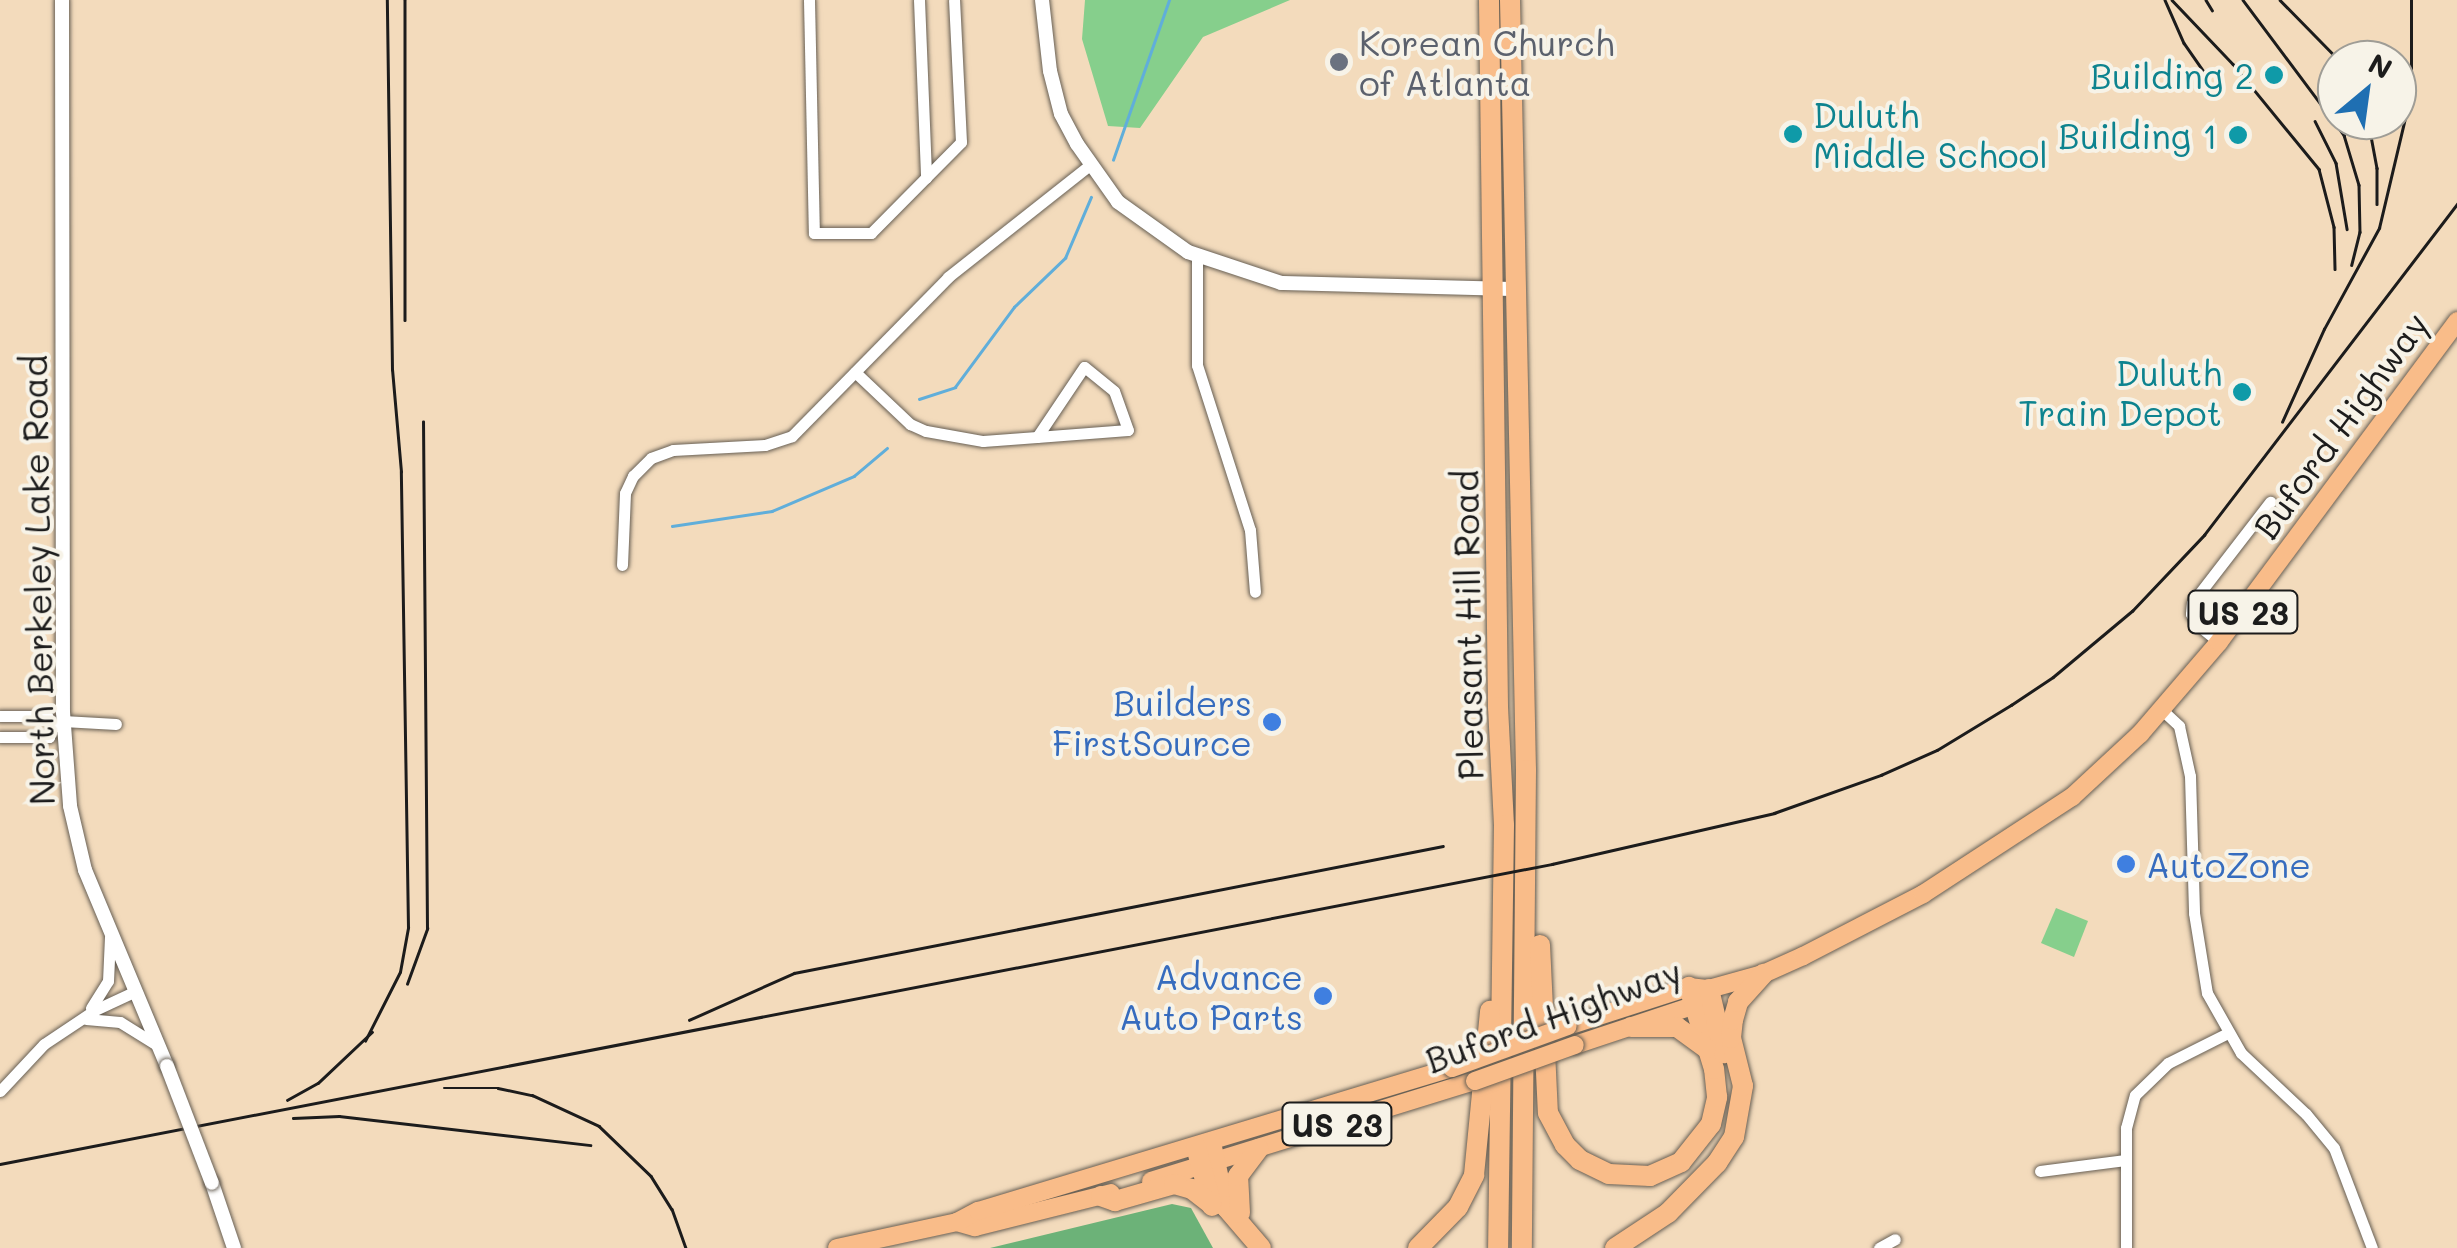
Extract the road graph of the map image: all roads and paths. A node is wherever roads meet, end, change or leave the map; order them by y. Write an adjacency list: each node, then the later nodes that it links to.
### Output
1 (62, 0): 21 (street, North Berkeley Lake Road)
2 (809, 0): 9 (street)
3 (919, 0): 9 (street)
4 (954, 0): 9 (street)
5 (1042, 0): 8 (street)
6 (1490, 0): 11 (highway, Pleasant Hill Road)
7 (1510, 0): 11 (highway, Pleasant Hill Road)
8 (1090, 164): 10 (street); 13 (street)
9 (926, 178)
10 (1197, 256): 11 (street); 17 (street)
11 (1504, 288): 24 (highway, Pleasant Hill Road); 25 (highway, Pleasant Hill Road)
12 (2457, 320): 18 (main road, Buford Highway / US 23)
13 (855, 372): 14 (street); 16 (street)
14 (1037, 436): 14 (street)
15 (2270, 502): 18 (street)
16 (622, 565)
17 (1255, 592)
18 (2219, 642): 19 (main road, Buford Highway / US 23)
19 (2161, 709): 27 (main road, Buford Highway / US 23); 32 (street)
20 (0, 716): 21 (street)
21 (60, 724): 22 (street); 23 (street); 26 (street, North Berkeley Lake Road)
22 (116, 724)
23 (0, 738)
24 (1526, 770): 34 (highway); 51 (highway, Pleasant Hill Road)
25 (1504, 825): 49 (highway); 50 (highway, Pleasant Hill Road)
26 (110, 937): 28 (street, North Berkeley Lake Road); 30 (street)
27 (1763, 974): 29 (main road, Buford Highway / US 23); 52 (highway)
28 (136, 992): 30 (street); 33 (street, North Berkeley Lake Road)
29 (1698, 994): 31 (main road, Buford Highway / US 23); 34 (highway); 37 (main road, Buford Highway / US 23, bridge); 52 (highway)
30 (77, 1020): 33 (street); 35 (street)
31 (1630, 1027): 34 (highway); 36 (main road, Buford Highway / US 23, bridge)
32 (2226, 1034): 38 (street); 55 (street)
33 (160, 1048): 44 (street, North Berkeley Lake Road, bridge)
34 (1708, 1052)
35 (0, 1091)
36 (1258, 1149): 37 (main road, Buford Highway / US 23); 48 (highway)
37 (1206, 1155): 40 (main road, Buford Highway / US 23); 41 (highway); 42 (main road, Buford Highway / US 23); 47 (highway)
38 (2126, 1160): 39 (street); 54 (street)
39 (2040, 1171)
40 (1101, 1196): 41 (highway); 42 (main road, Buford Highway / US 23)
41 (1211, 1204): 46 (highway)
42 (957, 1222): 45 (main road, Buford Highway / US 23)
43 (1896, 1239): 53 (street)
44 (234, 1248)
45 (838, 1248)
46 (1241, 1248)
47 (1260, 1248)
48 (1270, 1248)
49 (1418, 1248)
50 (1498, 1248)
51 (1522, 1248)
52 (1614, 1248)
53 (1879, 1248)
54 (2126, 1248)
55 (2372, 1248)

